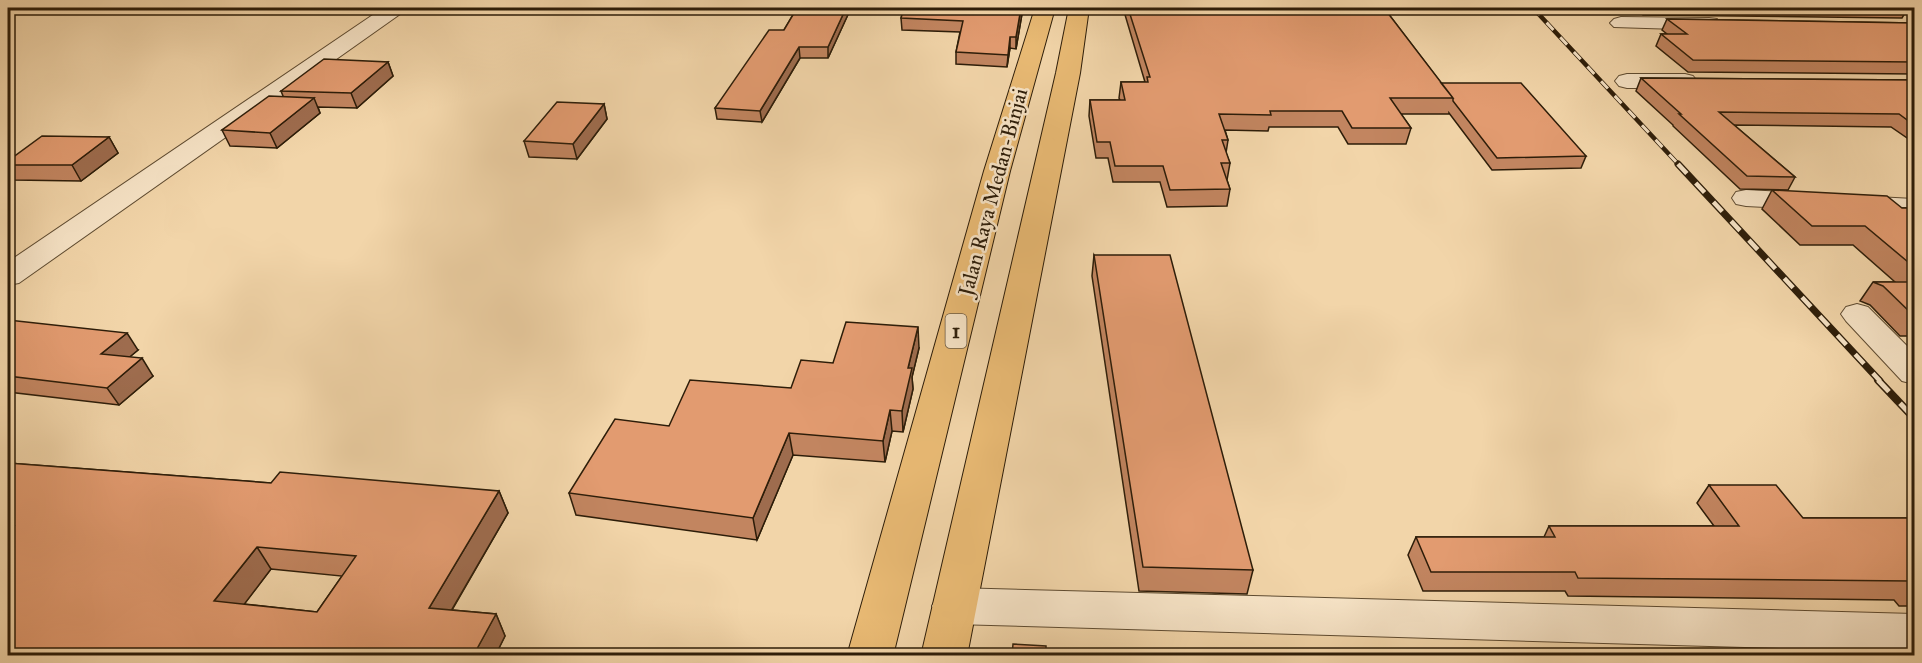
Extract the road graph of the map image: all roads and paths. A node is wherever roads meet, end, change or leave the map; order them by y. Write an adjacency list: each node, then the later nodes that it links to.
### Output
1 (396, 8): 10 (street)
2 (1045, 8): 15 (main road, Jalan Raya Medan-Binjai / 1)
3 (1079, 8): 13 (main road, Jalan Raya Medan-Binjai)
4 (1621, 23): 5 (street)
5 (1726, 24)
6 (1627, 81): 7 (street)
7 (1711, 81)
8 (1746, 198): 9 (street)
9 (1914, 207)
10 (8, 276)
11 (1857, 314): 12 (street)
12 (1914, 373)
13 (954, 606): 14 (street); 16 (main road, Jalan Raya Medan-Binjai)
14 (1914, 633)
15 (870, 656)
16 (944, 656)

